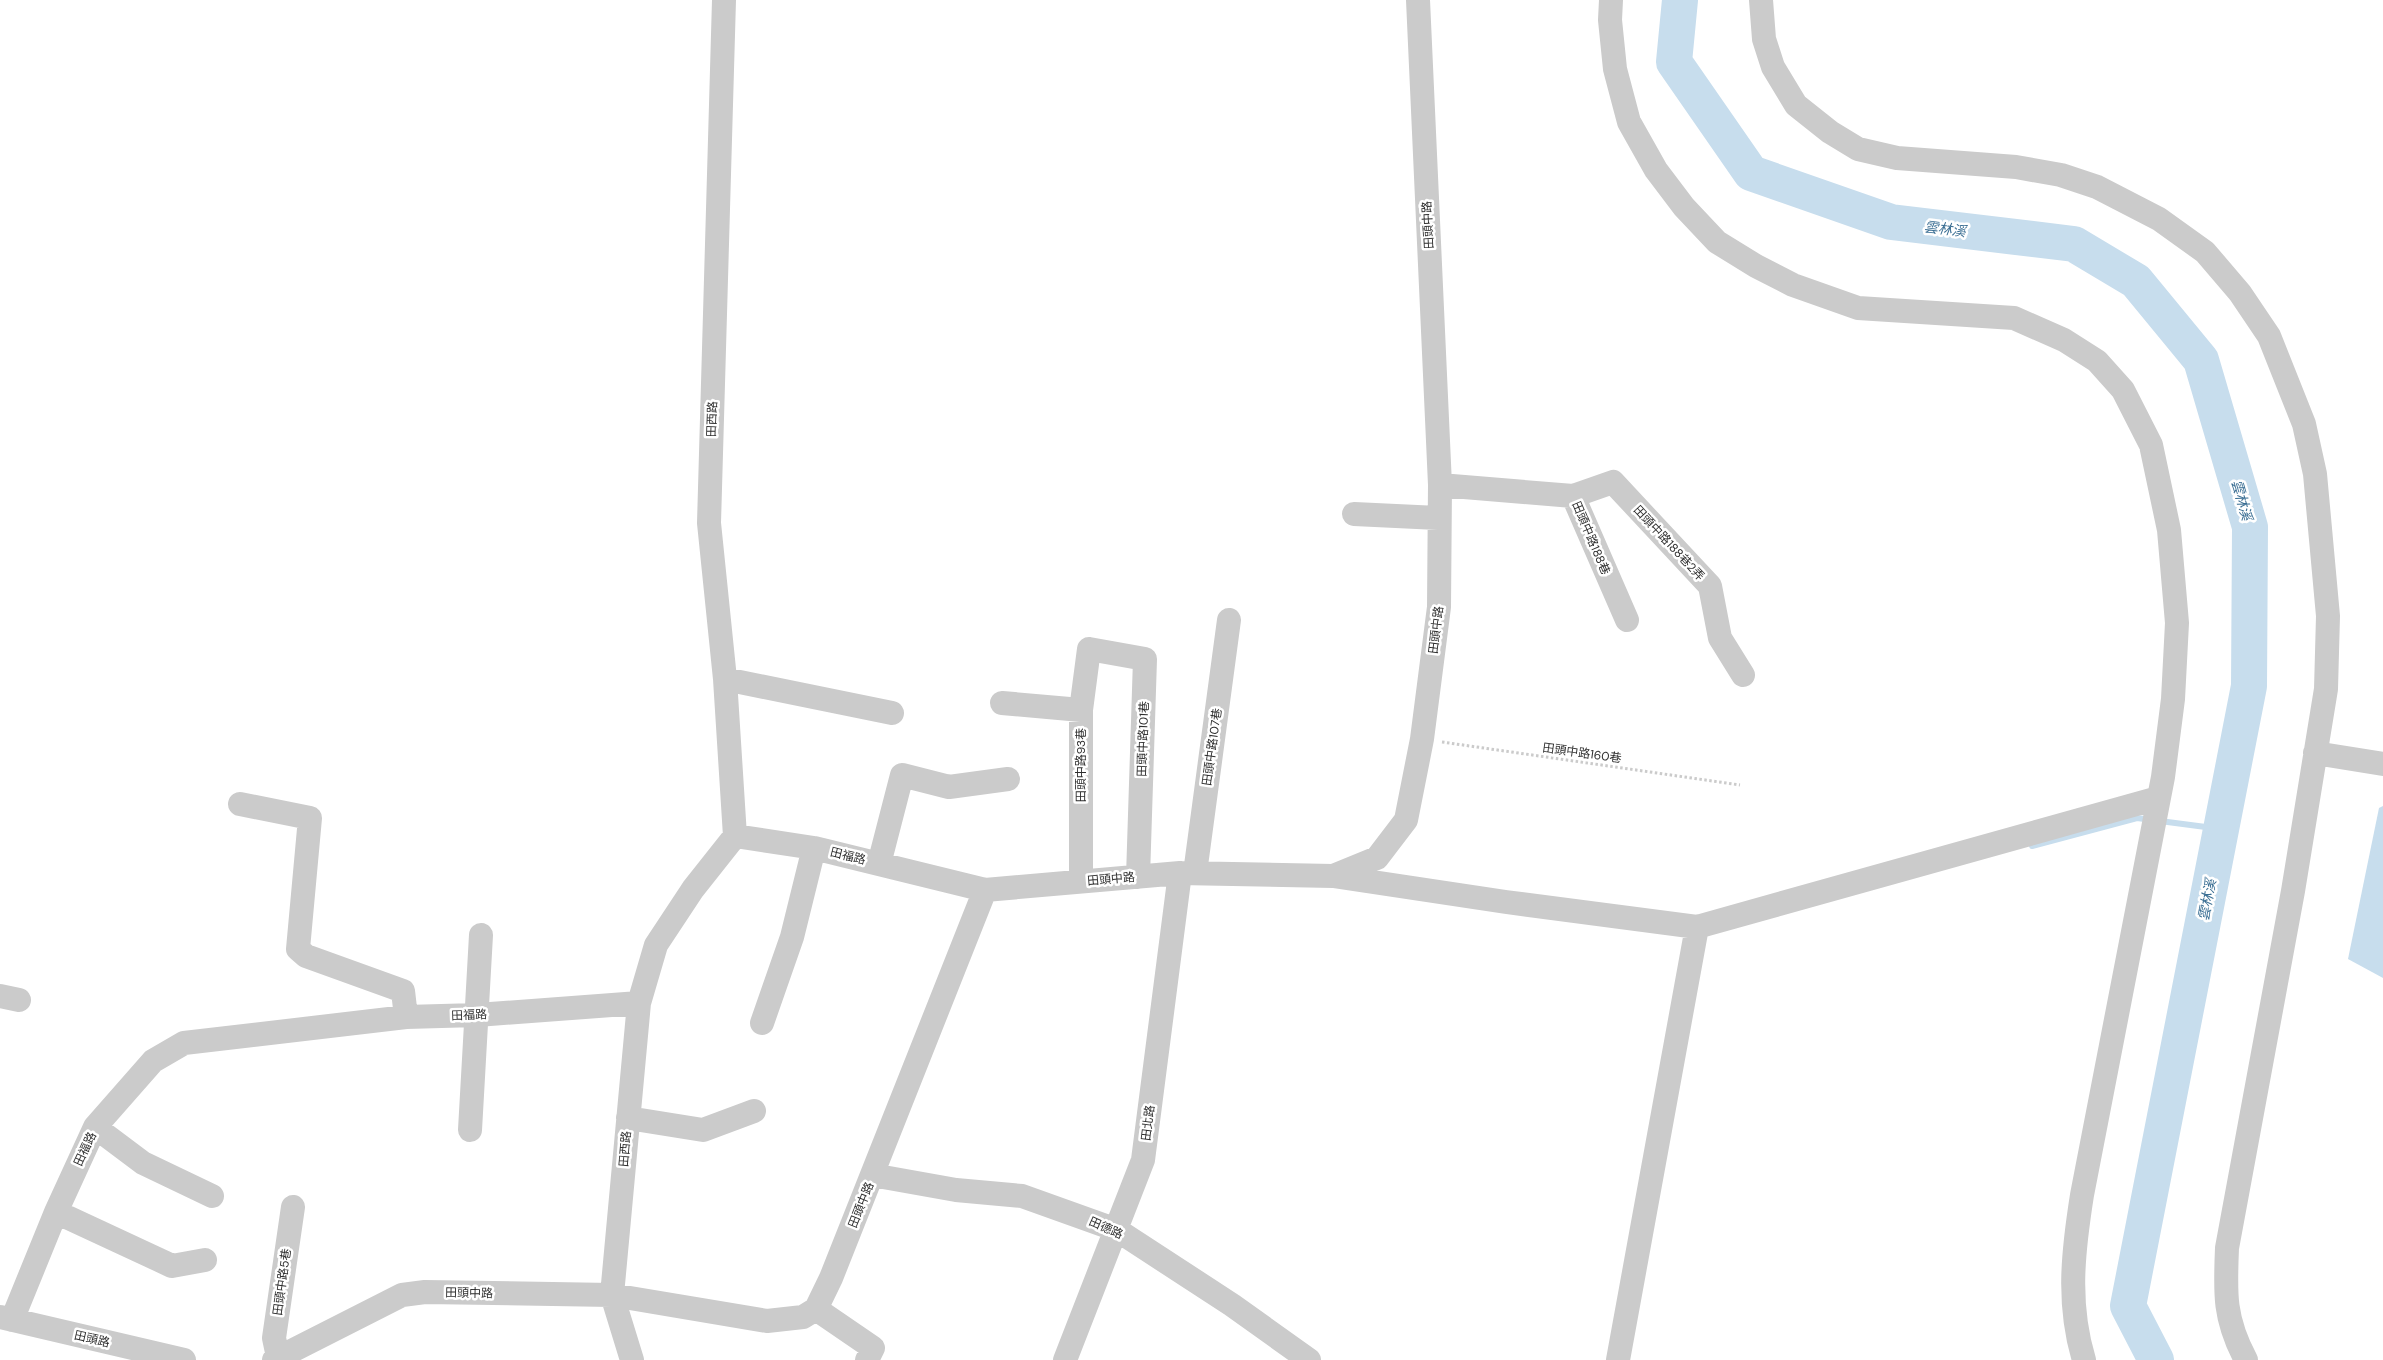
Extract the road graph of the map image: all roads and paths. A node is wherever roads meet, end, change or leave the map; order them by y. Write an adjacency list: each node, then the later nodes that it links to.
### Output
1 (724, 0): 13 (street, 田西路)
2 (1418, 0): 5 (street, 田頭中路)
3 (1611, 0): 22 (street)
4 (1760, 0): 18 (street)
5 (1440, 484): 6 (street, 田頭中路188巷); 8 (street, 田頭中路)
6 (1573, 496): 10 (street, 田頭中路188巷); 12 (street, 田頭中路188巷2弄)
7 (1354, 514): 8 (street)
8 (1438, 518): 17 (street, 田頭中路)
9 (1229, 620): 27 (street, 田頭中路107巷)
10 (1627, 620)
11 (1089, 649): 15 (street, 田頭中路93巷); 29 (street, 田頭中路101巷)
12 (1743, 675)
13 (725, 679): 16 (street); 24 (street, 田西路)
14 (1002, 703): 15 (street)
15 (1081, 710): 30 (street, 田頭中路93巷)
16 (892, 713)
17 (1422, 739): 21 (path, 田頭中路160巷); 28 (street, 田頭中路)
18 (2314, 754): 19 (street); 59 (street)
19 (2383, 764)
20 (1008, 779): 26 (street)
21 (1740, 785)
22 (2158, 798): 32 (street); 58 (street)
23 (240, 804): 36 (street)
24 (735, 836): 25 (street, 田福路); 34 (street)
25 (814, 848): 26 (street, 田福路); 37 (street)
26 (879, 864): 31 (street, 田福路)
27 (1188, 873): 28 (street, 田頭中路); 29 (street, 田頭中路); 46 (street, 田北路)
28 (1333, 876): 32 (street)
29 (1138, 877): 30 (street, 田頭中路)
30 (1081, 882): 31 (street, 田頭中路)
31 (985, 890): 42 (street, 田頭中路)
32 (1697, 926): 57 (street)
33 (481, 935): 35 (street)
34 (639, 1003): 35 (street, 田福路); 39 (street, 田西路)
35 (477, 1015): 36 (street, 田福路); 41 (street)
36 (406, 1017): 40 (street, 田福路)
37 (762, 1023)
38 (754, 1111): 39 (street)
39 (628, 1118): 48 (street, 田西路)
40 (95, 1127): 43 (street); 45 (street, 田福路)
41 (470, 1130)
42 (872, 1175): 46 (street, 田德路); 49 (street, 田頭中路)
43 (212, 1196)
44 (293, 1207): 51 (street, 田頭中路5巷)
45 (56, 1212): 47 (street); 50 (street, 田福路)
46 (1117, 1230): 55 (street, 田北路); 56 (street, 田德路)
47 (205, 1260)
48 (612, 1295): 49 (street, 田頭中路); 51 (street, 田頭中路); 53 (street)
49 (816, 1309): 54 (street)
50 (6, 1319): 52 (street, 田頭路)
51 (276, 1359)
52 (184, 1360)
53 (632, 1360)
54 (867, 1360)
55 (1065, 1360)
56 (1309, 1360)
57 (1618, 1360)
58 (2084, 1360)
59 (2246, 1360)

